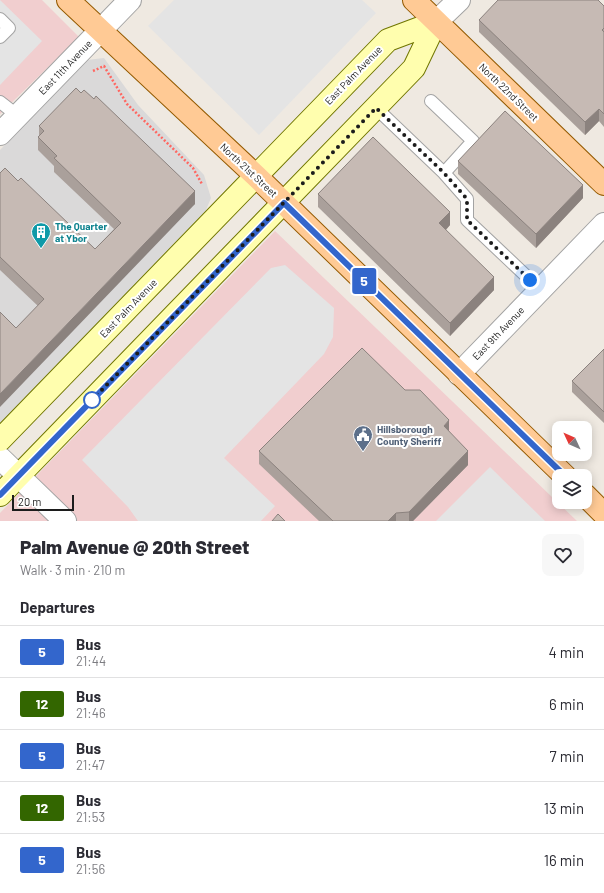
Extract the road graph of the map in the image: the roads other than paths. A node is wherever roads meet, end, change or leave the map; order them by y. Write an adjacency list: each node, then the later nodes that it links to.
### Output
1 (68, 0): 7 (main road, North 21st Street)
2 (130, 0): 7 (street, East 11th Avenue)
3 (414, 0): 6 (main road, North 22nd Street)
4 (459, 0): 6 (street)
5 (0, 19): 8 (lane)
6 (436, 22): 11 (street); 15 (street, East Palm Avenue); 16 (main road, North 22nd Street)
7 (100, 31): 12 (street, East 11th Avenue); 15 (main road, North 21st Street)
8 (0, 37)
9 (431, 101): 14 (lane)
10 (0, 102): 12 (lane)
11 (376, 108): 14 (lane); 17 (street)
12 (18, 116): 13 (street, East 11th Avenue)
13 (0, 134)
14 (444, 173): 19 (lane)
15 (256, 176): 17 (main road, North 21st Street); 21 (street, East Palm Avenue)
16 (604, 184)
17 (284, 203): 20 (main road, North 21st Street); 24 (street)
18 (604, 224): 19 (street, East 9th Avenue)
19 (541, 290): 20 (street, East 9th Avenue)
20 (459, 374): 23 (main road, North 21st Street)
21 (0, 440)
22 (0, 458): 24 (street)
23 (558, 469)
24 (18, 476): 25 (street); 28 (street)
25 (0, 495)
26 (592, 503): 27 (main road)
27 (604, 514)
28 (64, 521)

